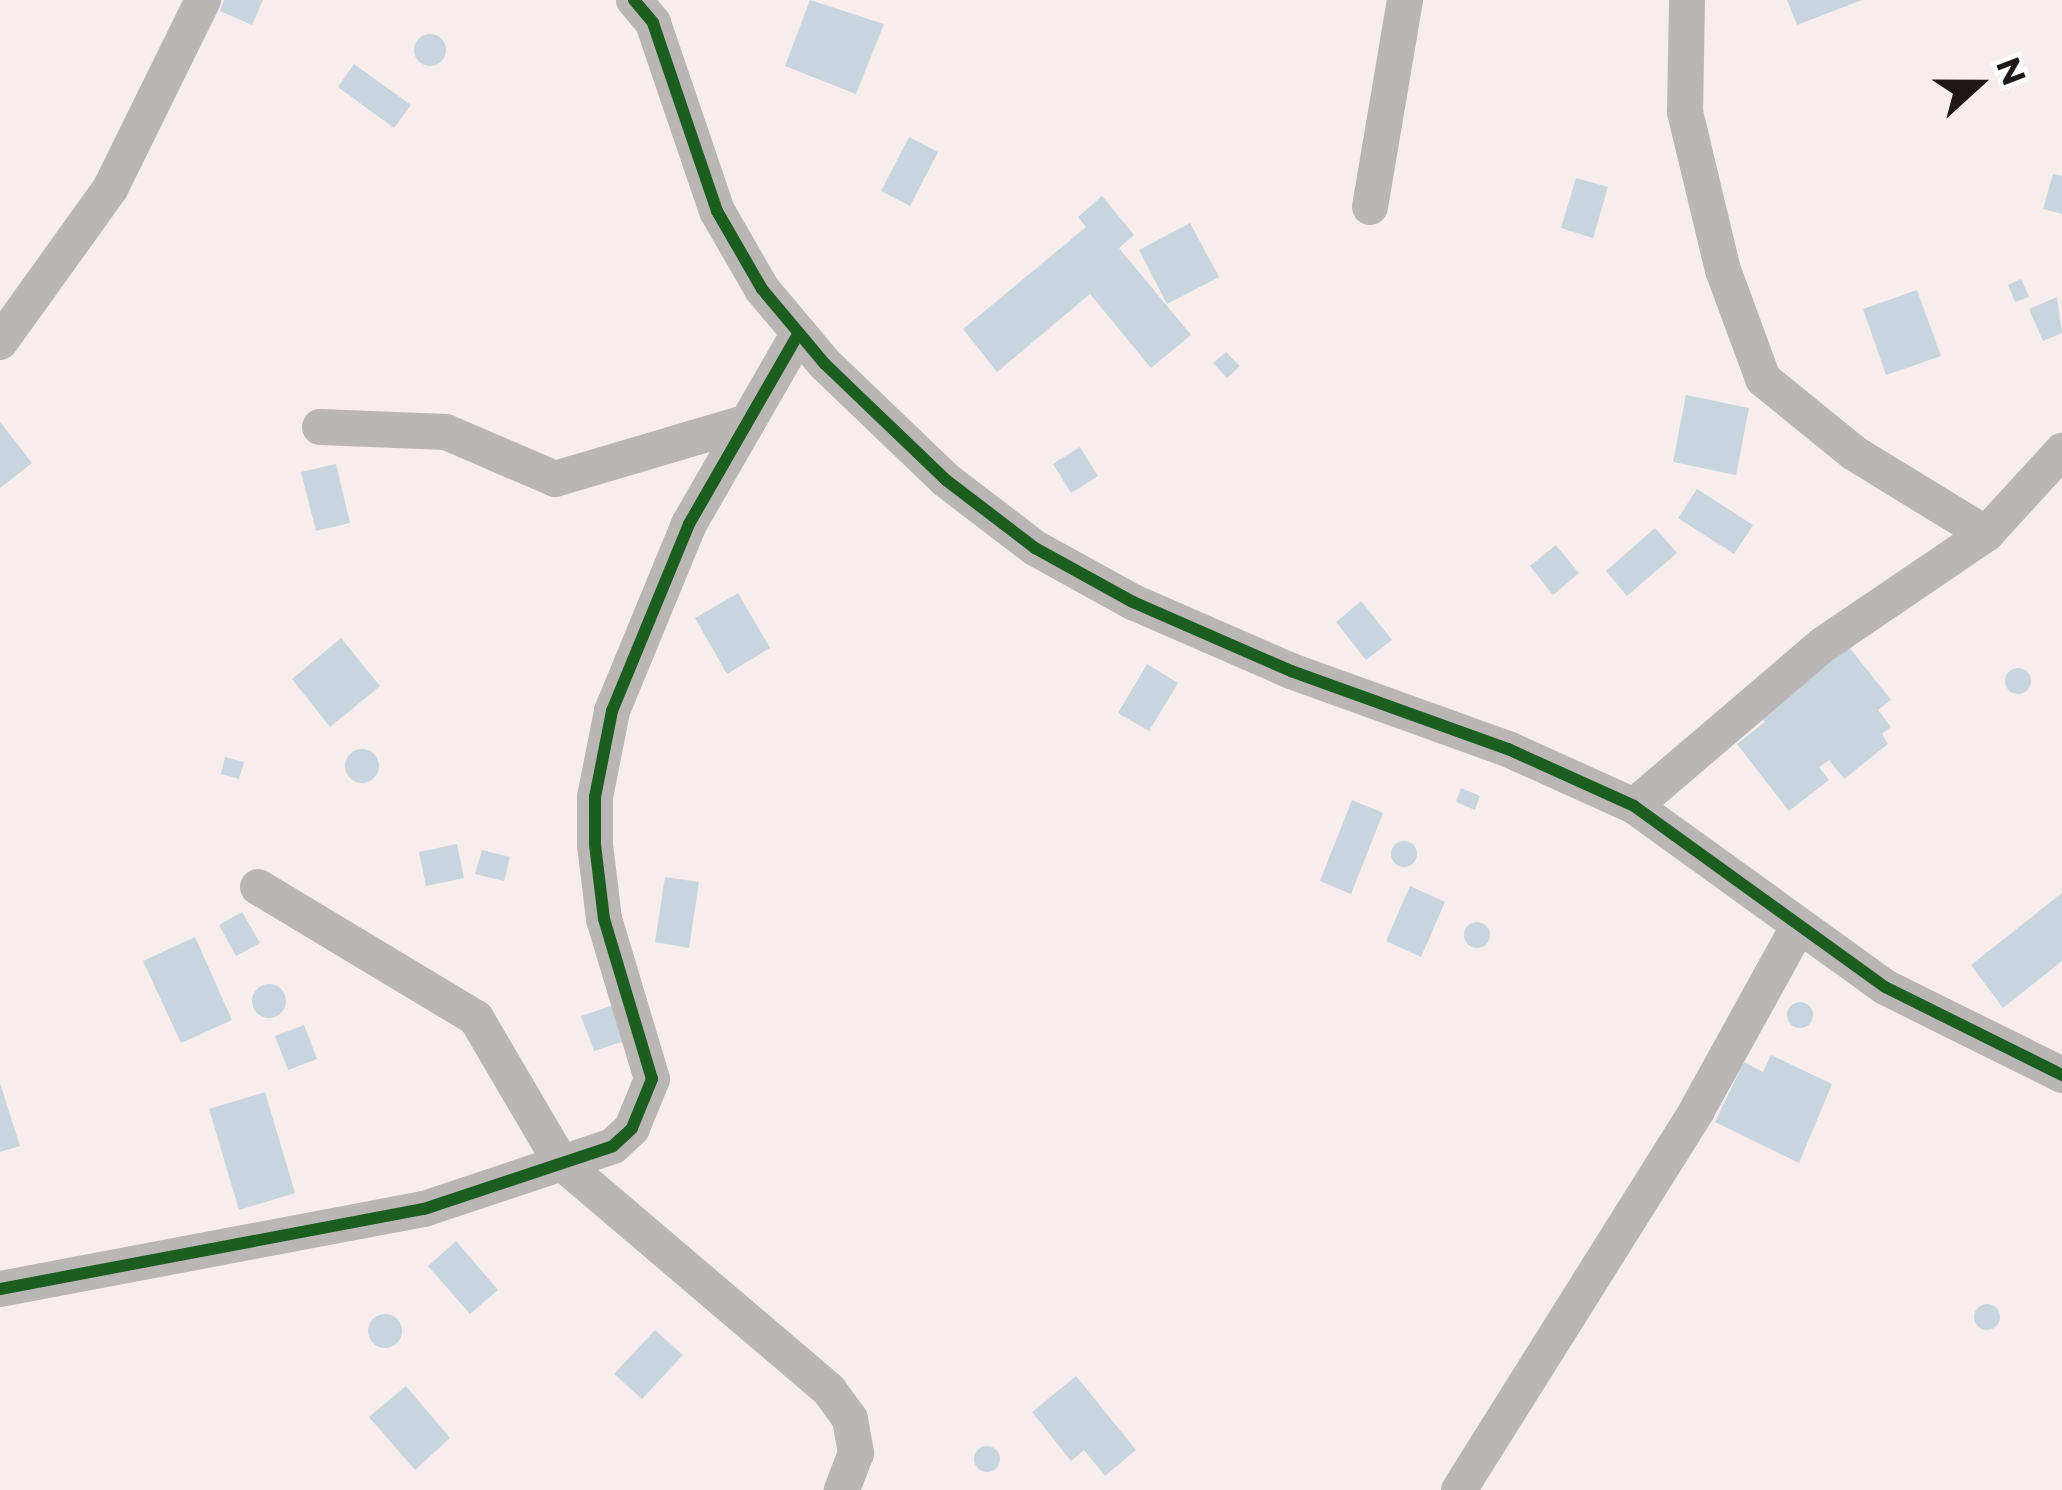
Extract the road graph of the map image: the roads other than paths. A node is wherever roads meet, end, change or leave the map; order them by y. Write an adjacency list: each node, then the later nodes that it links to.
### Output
1 (203, 0): 7 (street)
2 (634, 0): 6 (street)
3 (1405, 0): 5 (street)
4 (1688, 0): 11 (street)
5 (1370, 207)
6 (799, 333): 8 (street); 12 (street)
7 (0, 342)
8 (748, 422): 9 (street); 16 (street)
9 (320, 427)
10 (2062, 451): 11 (street)
11 (1986, 535): 12 (street)
12 (1634, 806): 14 (street)
13 (258, 887): 16 (street)
14 (1798, 927): 15 (street); 19 (street)
15 (2062, 1075)
16 (560, 1161): 17 (street); 18 (street)
17 (0, 1289)
18 (842, 1490)
19 (1459, 1490)

